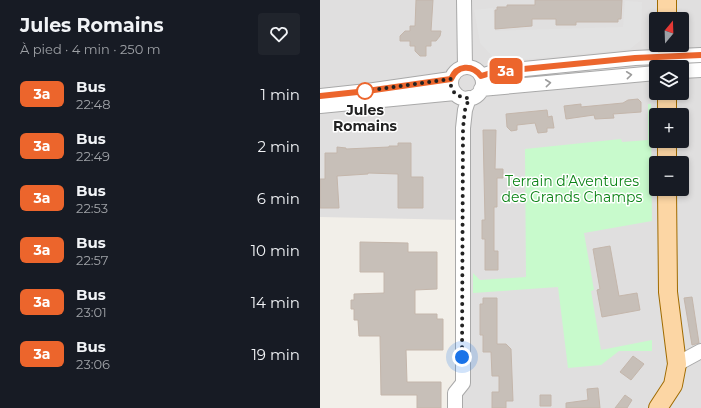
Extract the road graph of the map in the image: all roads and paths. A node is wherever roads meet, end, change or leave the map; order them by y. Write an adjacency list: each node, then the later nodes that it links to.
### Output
1 (464, 0): 6 (street)
2 (667, 0): 3 (main road)
3 (667, 12)
4 (701, 55): 5 (street)
5 (667, 56): 11 (street)
6 (465, 67): 10 (street); 11 (street)
7 (701, 70): 8 (street)
8 (689, 71)
9 (649, 73): 11 (street, one-way to 9)
10 (451, 79): 12 (street); 13 (street)
11 (481, 82): 14 (street)
12 (455, 93): 14 (street); 15 (street)
13 (320, 96)
14 (469, 98): 19 (street)
15 (320, 106)
16 (667, 196): 18 (main road)
17 (701, 351): 18 (street)
18 (677, 364): 20 (main road)
19 (455, 408)
20 (658, 408)

